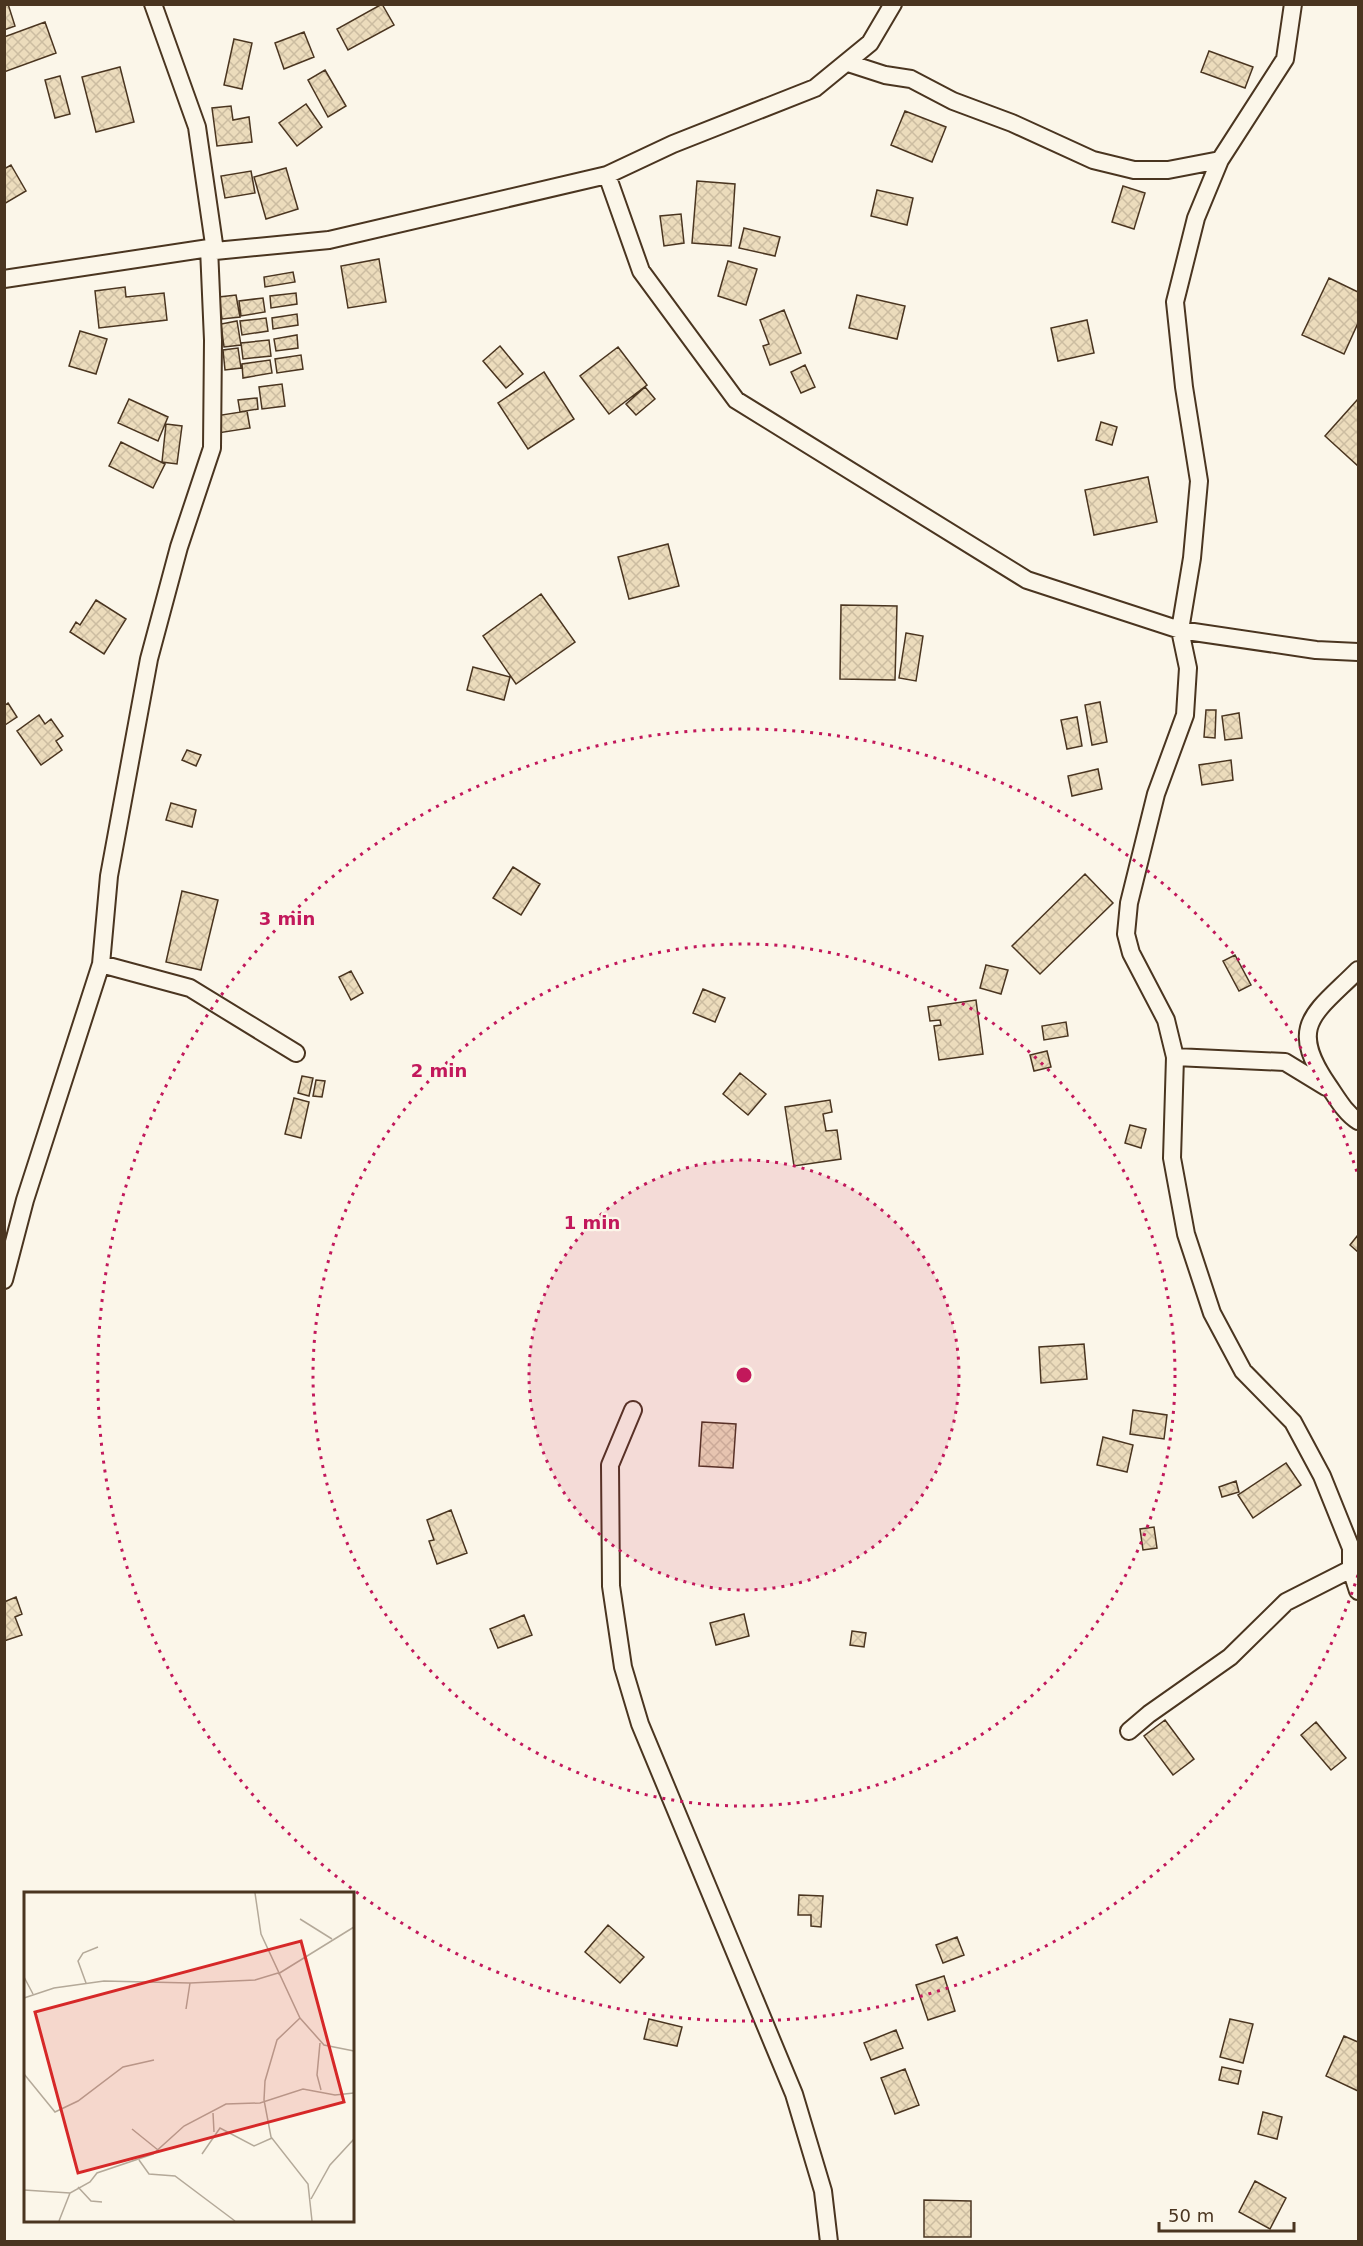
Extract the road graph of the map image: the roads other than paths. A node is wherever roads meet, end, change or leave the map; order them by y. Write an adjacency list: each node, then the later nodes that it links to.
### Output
1 (153, 4): 7 (street)
2 (893, 4): 4 (street)
3 (1293, 4): 5 (street)
4 (848, 63): 5 (street); 6 (street)
5 (1221, 160): 9 (street)
6 (607, 175): 7 (street); 9 (street)
7 (212, 249): 8 (street); 11 (street)
8 (4, 279)
9 (1180, 630): 10 (street); 14 (street)
10 (1359, 652)
11 (101, 964): 13 (street); 17 (street)
12 (1359, 970): 15 (street)
13 (296, 1053)
14 (1175, 1057): 15 (street); 19 (street)
15 (1332, 1091): 16 (street)
16 (1359, 1120)
17 (4, 1280)
18 (633, 1410): 22 (street)
19 (1351, 1569): 20 (street); 21 (street)
20 (1359, 1591)
21 (1129, 1731)
22 (829, 2241)

